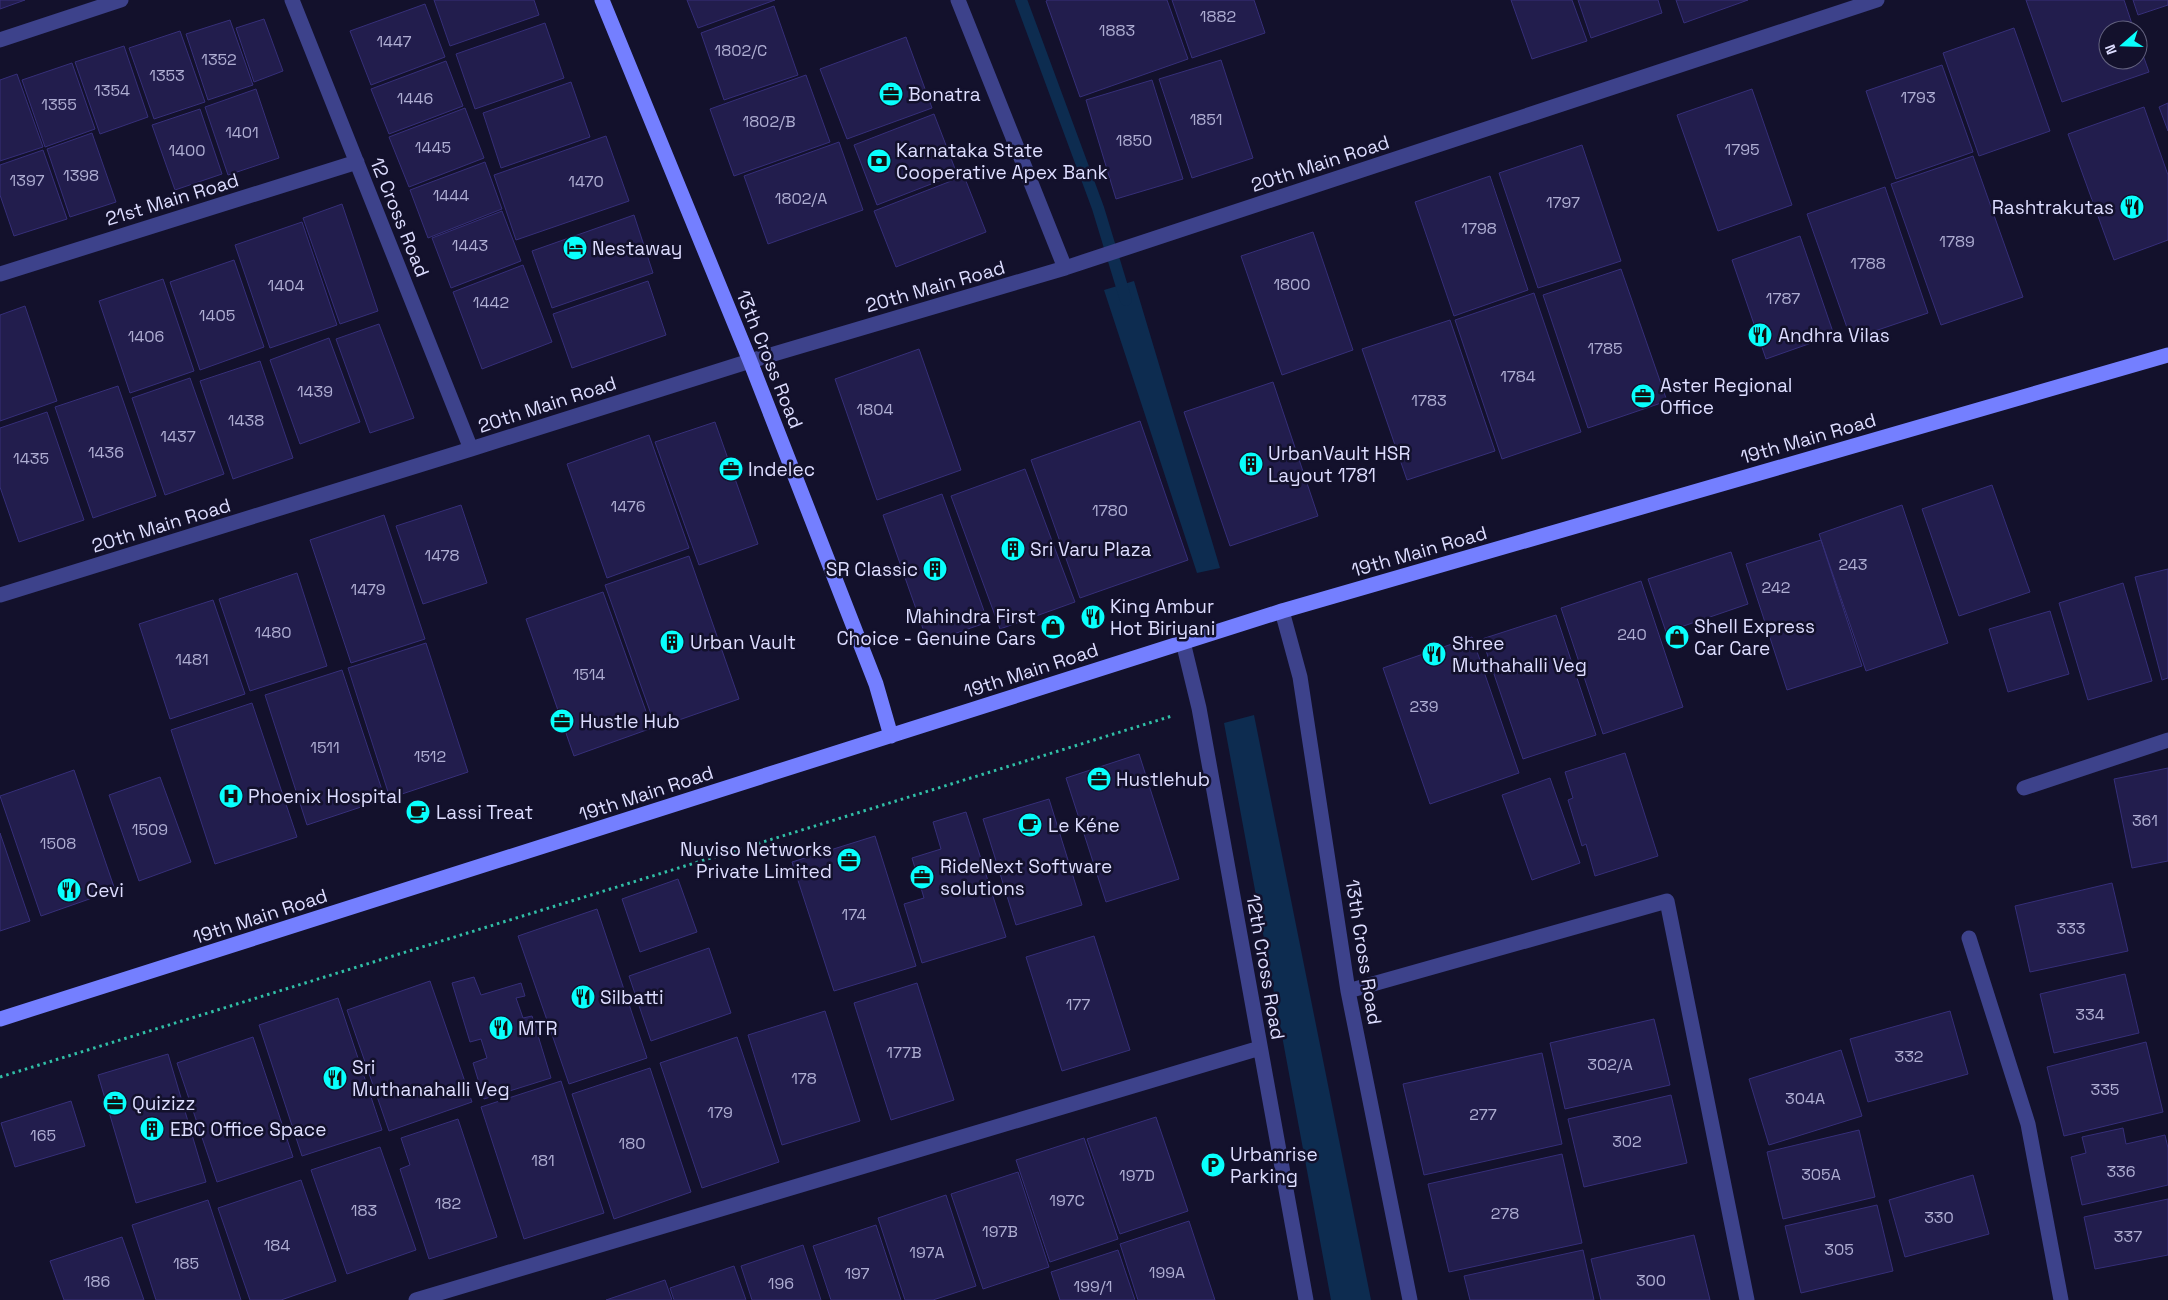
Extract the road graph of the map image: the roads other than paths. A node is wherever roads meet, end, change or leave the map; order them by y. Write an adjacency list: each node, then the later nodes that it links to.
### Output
1 (121, 0): 6 (street)
2 (292, 0): 7 (street, 12 Cross Road)
3 (602, 0): 11 (main road, 13th Cross Road)
4 (958, 0): 8 (street)
5 (1877, 0): 8 (street, 20th Main Road)
6 (0, 40)
7 (357, 162): 9 (street, 21st Main Road); 12 (street, 12 Cross Road)
8 (1065, 268): 11 (street, 20th Main Road)
9 (0, 274)
10 (2168, 355): 14 (main road, 19th Main Road)
11 (750, 361): 12 (street, 20th Main Road); 16 (main road, 13th Cross Road)
12 (471, 450): 13 (street, 20th Main Road)
13 (0, 595)
14 (1282, 611): 15 (main road, 19th Main Road); 20 (street, 13th Cross Road)
15 (1183, 642): 16 (main road, 19th Main Road); 22 (street, 12th Cross Road)
16 (891, 736): 21 (main road, 19th Main Road)
17 (2168, 740): 18 (street)
18 (2024, 788)
19 (1969, 938): 27 (street)
20 (1348, 991): 25 (street, 13th Cross Road); 26 (street)
21 (0, 1019)
22 (1260, 1048): 23 (street); 24 (street, 12th Cross Road)
23 (416, 1300)
24 (1306, 1300)
25 (1410, 1300)
26 (1747, 1300)
27 (2061, 1300)

